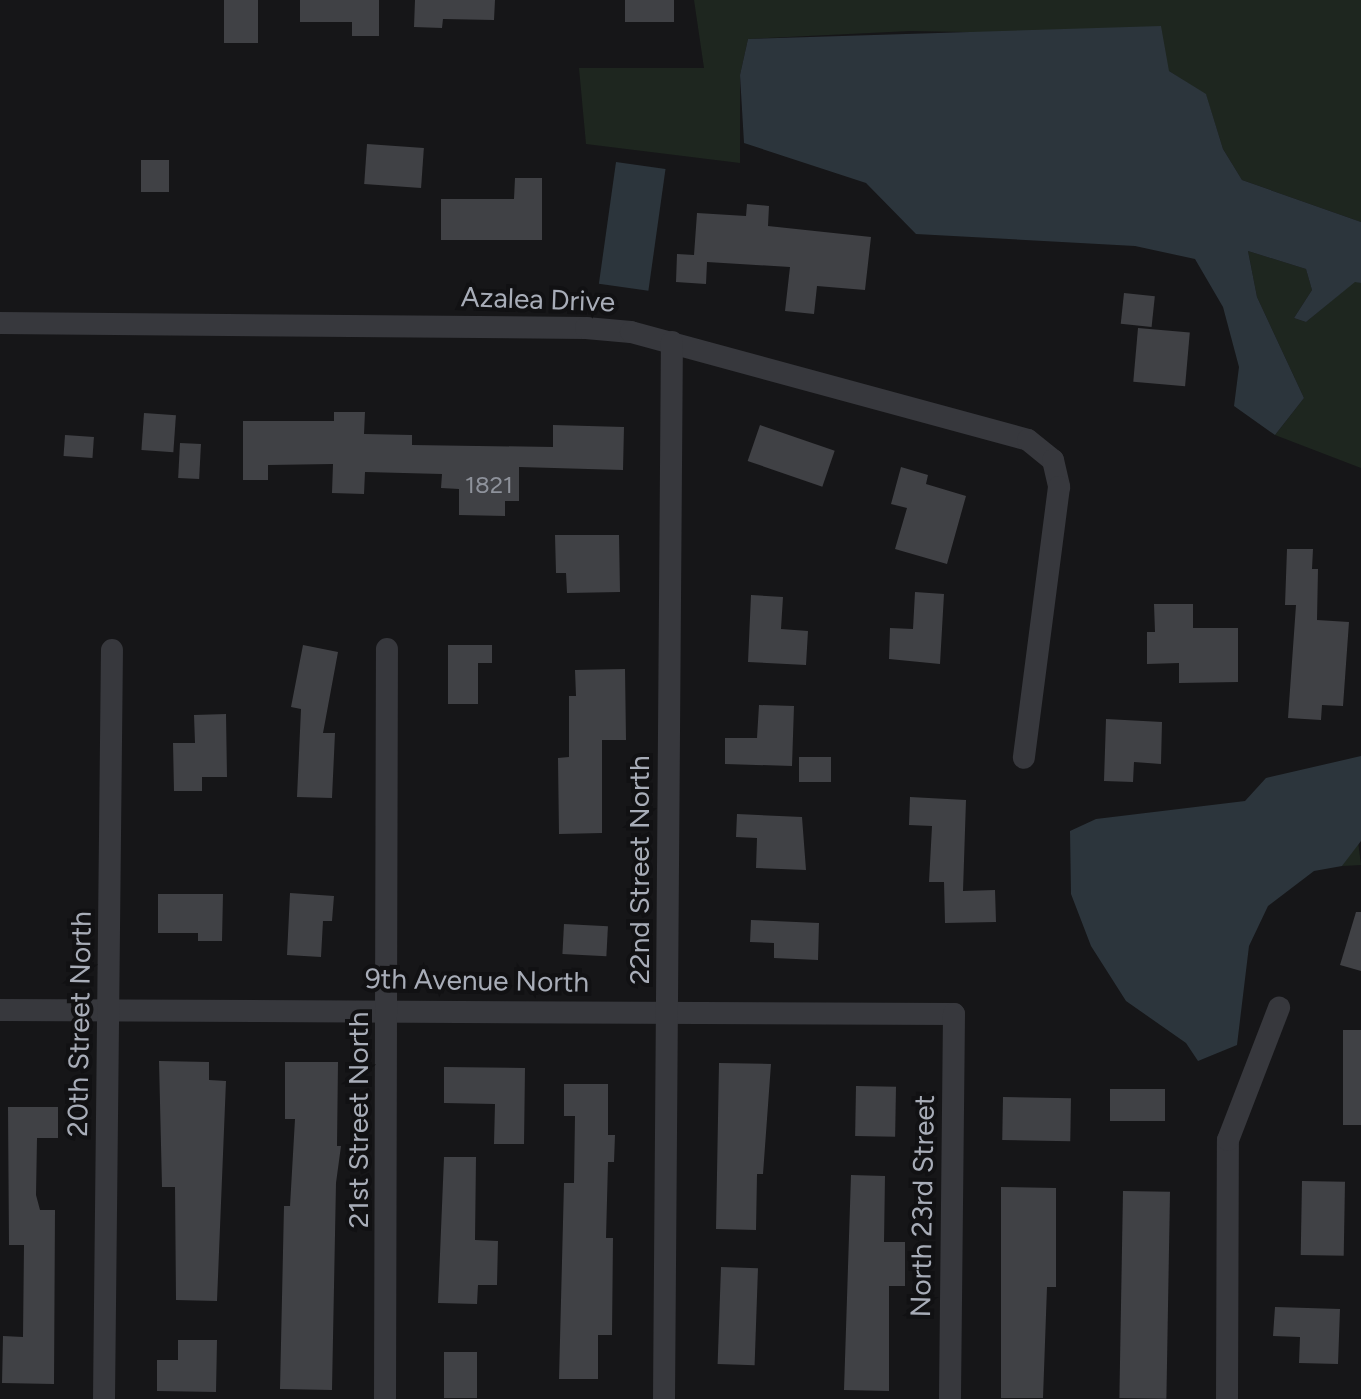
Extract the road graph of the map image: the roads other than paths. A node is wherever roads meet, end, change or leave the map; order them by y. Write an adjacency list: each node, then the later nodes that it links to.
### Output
1 (0, 323): 2 (street, Azalea Drive)
2 (672, 342): 5 (street, Azalea Drive); 10 (street, 22nd Street North)
3 (387, 649): 8 (street, 21st Street North)
4 (112, 650): 7 (street, 20th Street North)
5 (1024, 758)
6 (1279, 1008): 16 (street)
7 (109, 1009): 8 (street, 9th Avenue North); 9 (street, 9th Avenue North); 12 (street, 20th Street North)
8 (389, 1009): 10 (street, 9th Avenue North); 13 (street, 21st Street North)
9 (0, 1010)
10 (668, 1012): 11 (street, 9th Avenue North); 14 (street, 22nd Street North)
11 (954, 1014): 15 (street, North 23rd Street)
12 (104, 1399)
13 (385, 1399)
14 (664, 1399)
15 (950, 1399)
16 (1227, 1399)

